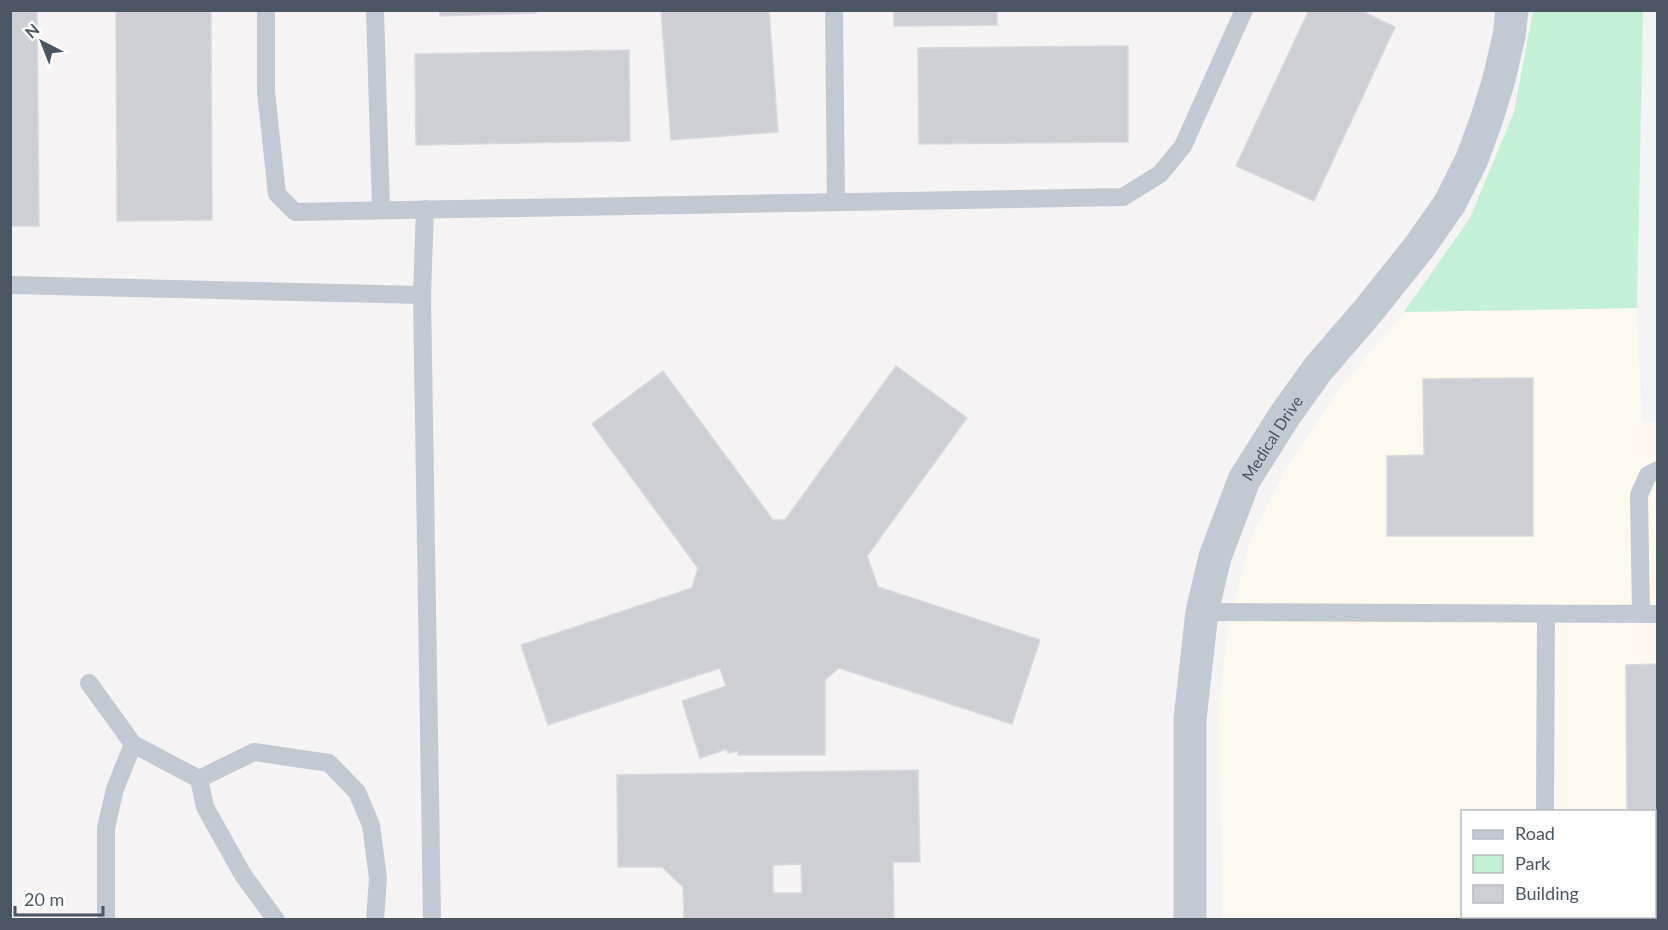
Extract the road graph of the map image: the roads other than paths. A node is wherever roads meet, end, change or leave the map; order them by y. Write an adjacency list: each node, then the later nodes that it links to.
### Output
1 (266, 10): 8 (lane)
2 (375, 10): 8 (lane)
3 (834, 10): 6 (lane)
4 (1244, 10): 6 (lane)
5 (1512, 10): 12 (street, Medical Drive)
6 (836, 202): 7 (lane)
7 (425, 209): 8 (lane); 10 (lane)
8 (381, 210)
9 (10, 285): 10 (lane)
10 (422, 295): 22 (lane)
11 (1658, 470): 14 (lane)
12 (1202, 612): 13 (lane); 23 (street, Medical Drive)
13 (1545, 614): 14 (lane); 18 (lane)
14 (1649, 614)
15 (89, 683): 16 (lane)
16 (133, 744): 17 (lane); 19 (lane)
17 (200, 779): 20 (lane); 21 (lane)
18 (1545, 810)
19 (106, 920)
20 (276, 920)
21 (375, 920)
22 (432, 920)
23 (1190, 920)

